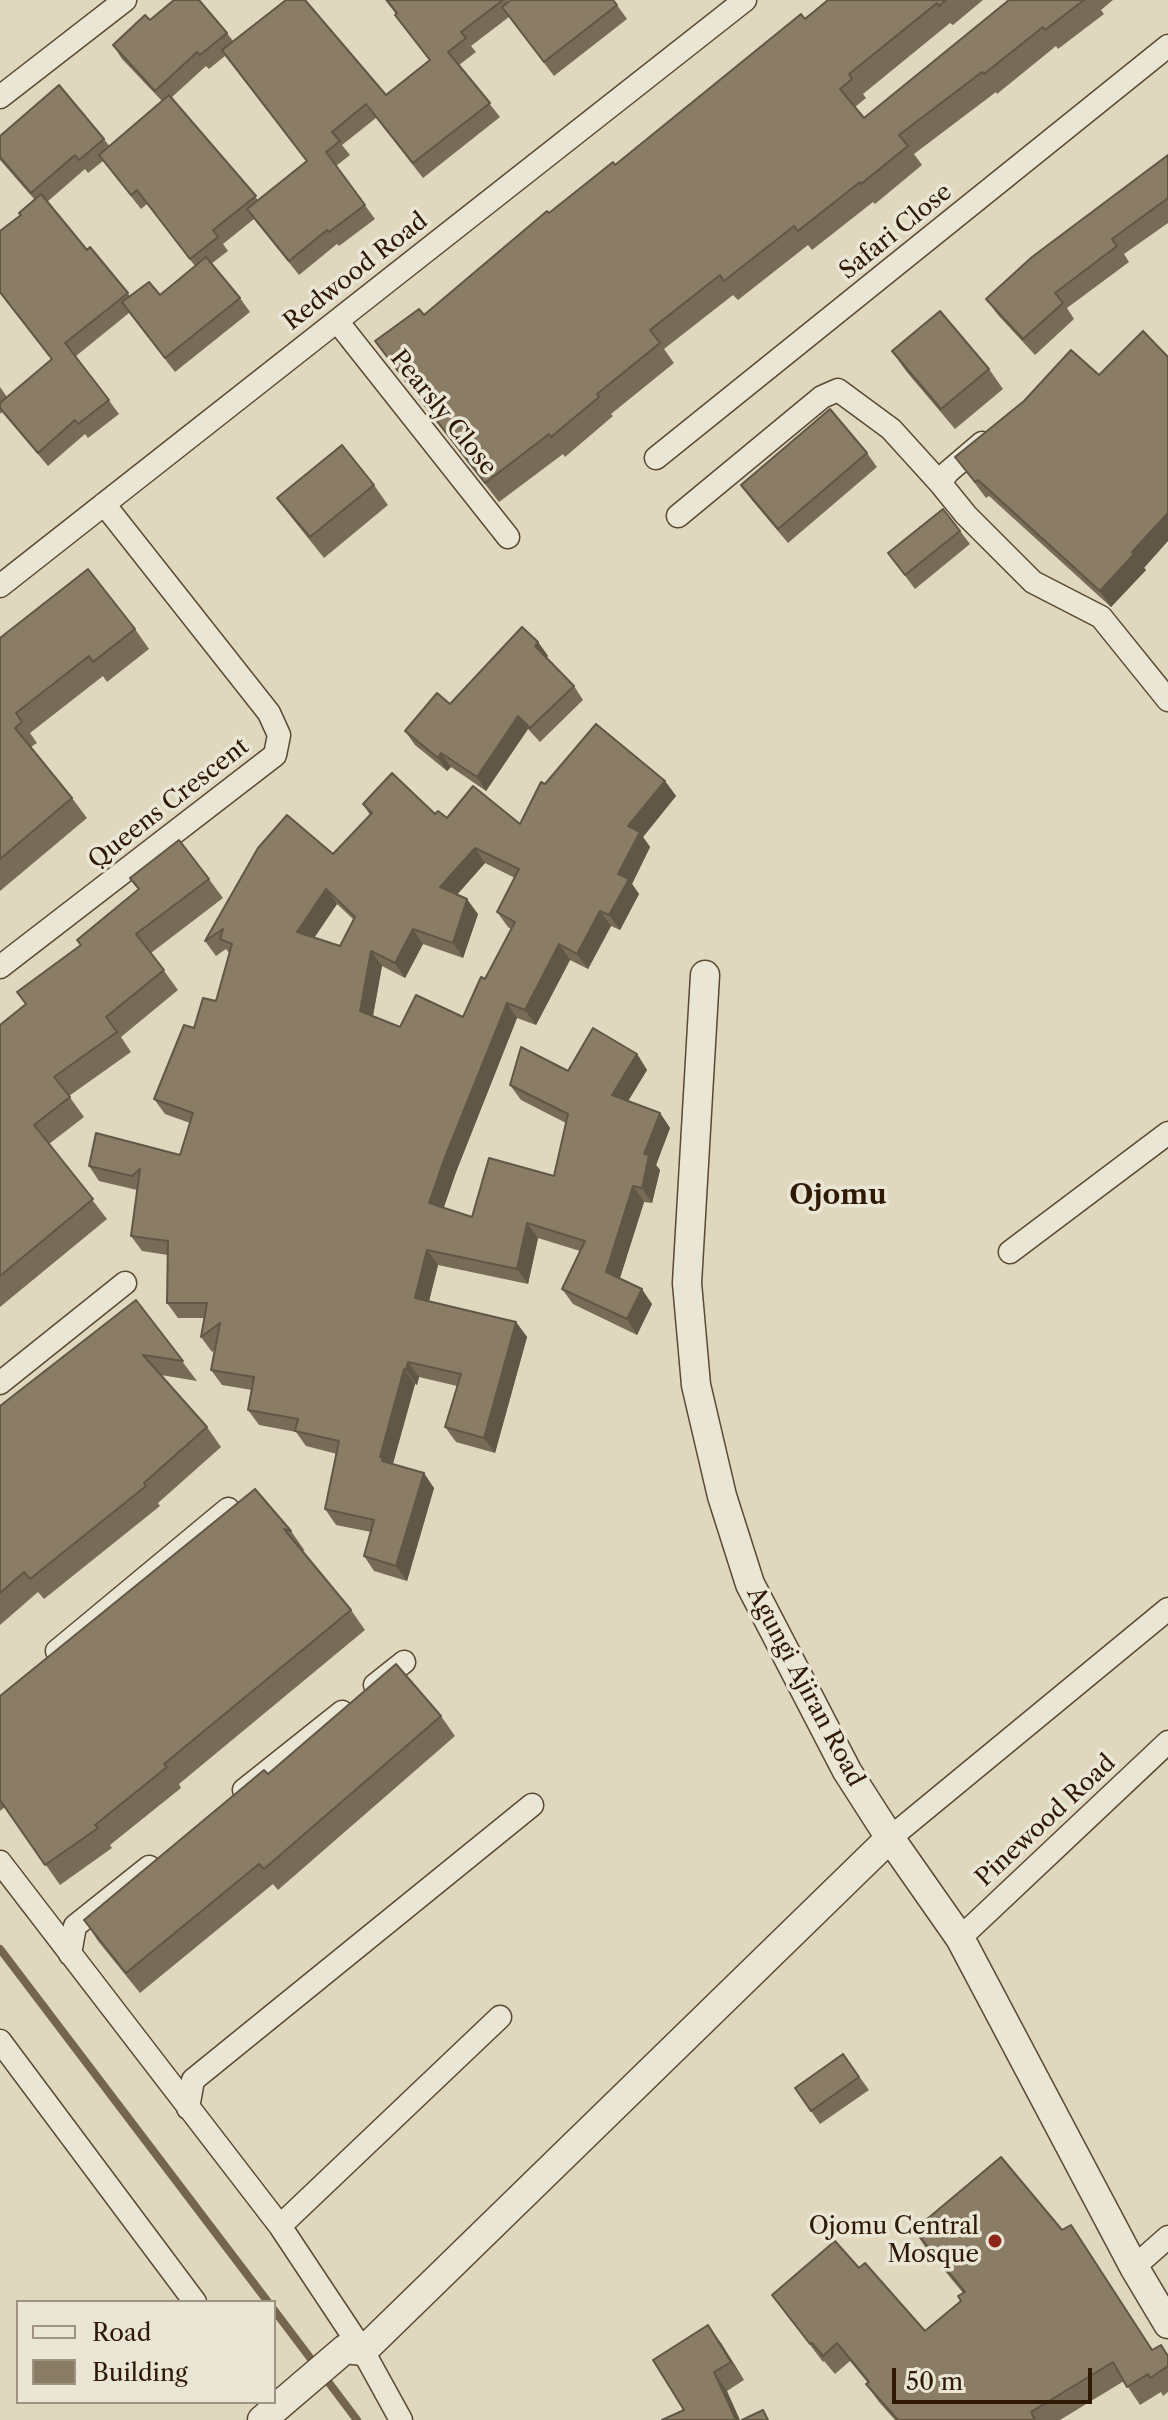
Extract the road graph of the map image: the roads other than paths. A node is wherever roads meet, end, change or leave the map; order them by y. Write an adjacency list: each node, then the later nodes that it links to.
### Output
1 (125, 0): 4 (street)
2 (745, 0): 5 (street, Redwood Road)
3 (1168, 46): 7 (street, Safari Close)
4 (0, 97)
5 (337, 321): 9 (street, Redwood Road); 11 (street, Pearsly Close)
6 (1001, 427): 8 (street)
7 (656, 458)
8 (940, 483): 10 (street); 13 (street)
9 (104, 504): 12 (street, Redwood Road); 14 (street, Queens Crescent)
10 (678, 516)
11 (508, 537)
12 (0, 586)
13 (1168, 700)
14 (0, 967)
15 (705, 975): 27 (street, Agungi Ajiran Road)
16 (1168, 1133): 17 (street)
17 (1010, 1252)
18 (125, 1283): 19 (street)
19 (0, 1383)
20 (228, 1509): 23 (street)
21 (1168, 1609): 27 (street)
22 (404, 1662): 25 (street)
23 (36, 1667)
24 (1168, 1742): 30 (street, Pinewood Road)
25 (233, 1799)
26 (532, 1805): 34 (street)
27 (890, 1838): 30 (street, Agungi Ajiran Road); 40 (street)
28 (160, 1858): 31 (street)
29 (0, 1862): 31 (street)
30 (960, 1938): 37 (street, Agungi Ajiran Road)
31 (70, 1954): 34 (street)
32 (500, 2017): 35 (street)
33 (0, 2041): 38 (street)
34 (188, 2108): 35 (street)
35 (280, 2226): 40 (street)
36 (1168, 2237): 37 (street)
37 (1134, 2267): 39 (street, Agungi Ajiran Road)
38 (194, 2300)
39 (1168, 2324)
40 (354, 2350): 41 (street); 42 (street)
41 (273, 2407)
42 (401, 2420)

